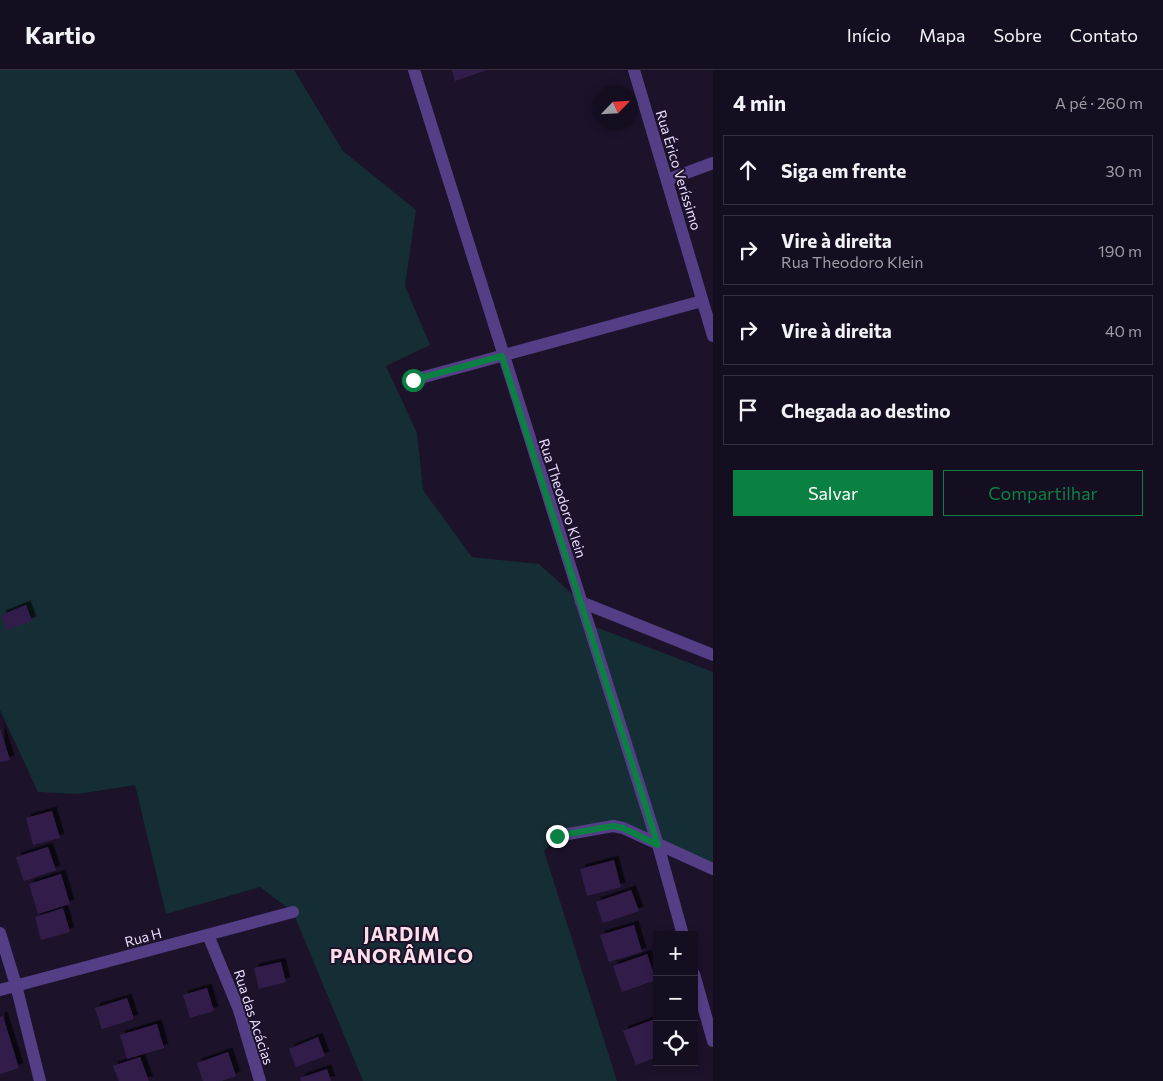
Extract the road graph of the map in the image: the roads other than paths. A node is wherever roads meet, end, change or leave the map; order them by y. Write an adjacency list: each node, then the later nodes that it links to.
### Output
1 (414, 70): 7 (street, Rua Theodoro Klein)
2 (634, 70): 4 (street, Rua Érico Veríssimo)
3 (713, 163): 4 (street)
4 (667, 180): 5 (street, Rua Érico Veríssimo)
5 (702, 301): 6 (street, Rua Érico Veríssimo); 7 (street)
6 (713, 336)
7 (502, 356): 8 (street); 9 (street, Rua Theodoro Klein)
8 (413, 380)
9 (581, 602): 10 (street); 12 (street, Rua Theodoro Klein)
10 (713, 656)
11 (557, 836): 12 (street)
12 (658, 845): 13 (street); 15 (street, Rua Theodoro Klein)
13 (713, 869)
14 (293, 912): 17 (street, Rua H)
15 (682, 931)
16 (0, 933): 19 (street)
17 (208, 935): 19 (street, Rua H); 23 (street, Rua das Acácias)
18 (695, 976): 21 (street)
19 (16, 985): 20 (street, Rua H); 22 (street)
20 (0, 990)
21 (713, 1040)
22 (40, 1081)
23 (260, 1081)

